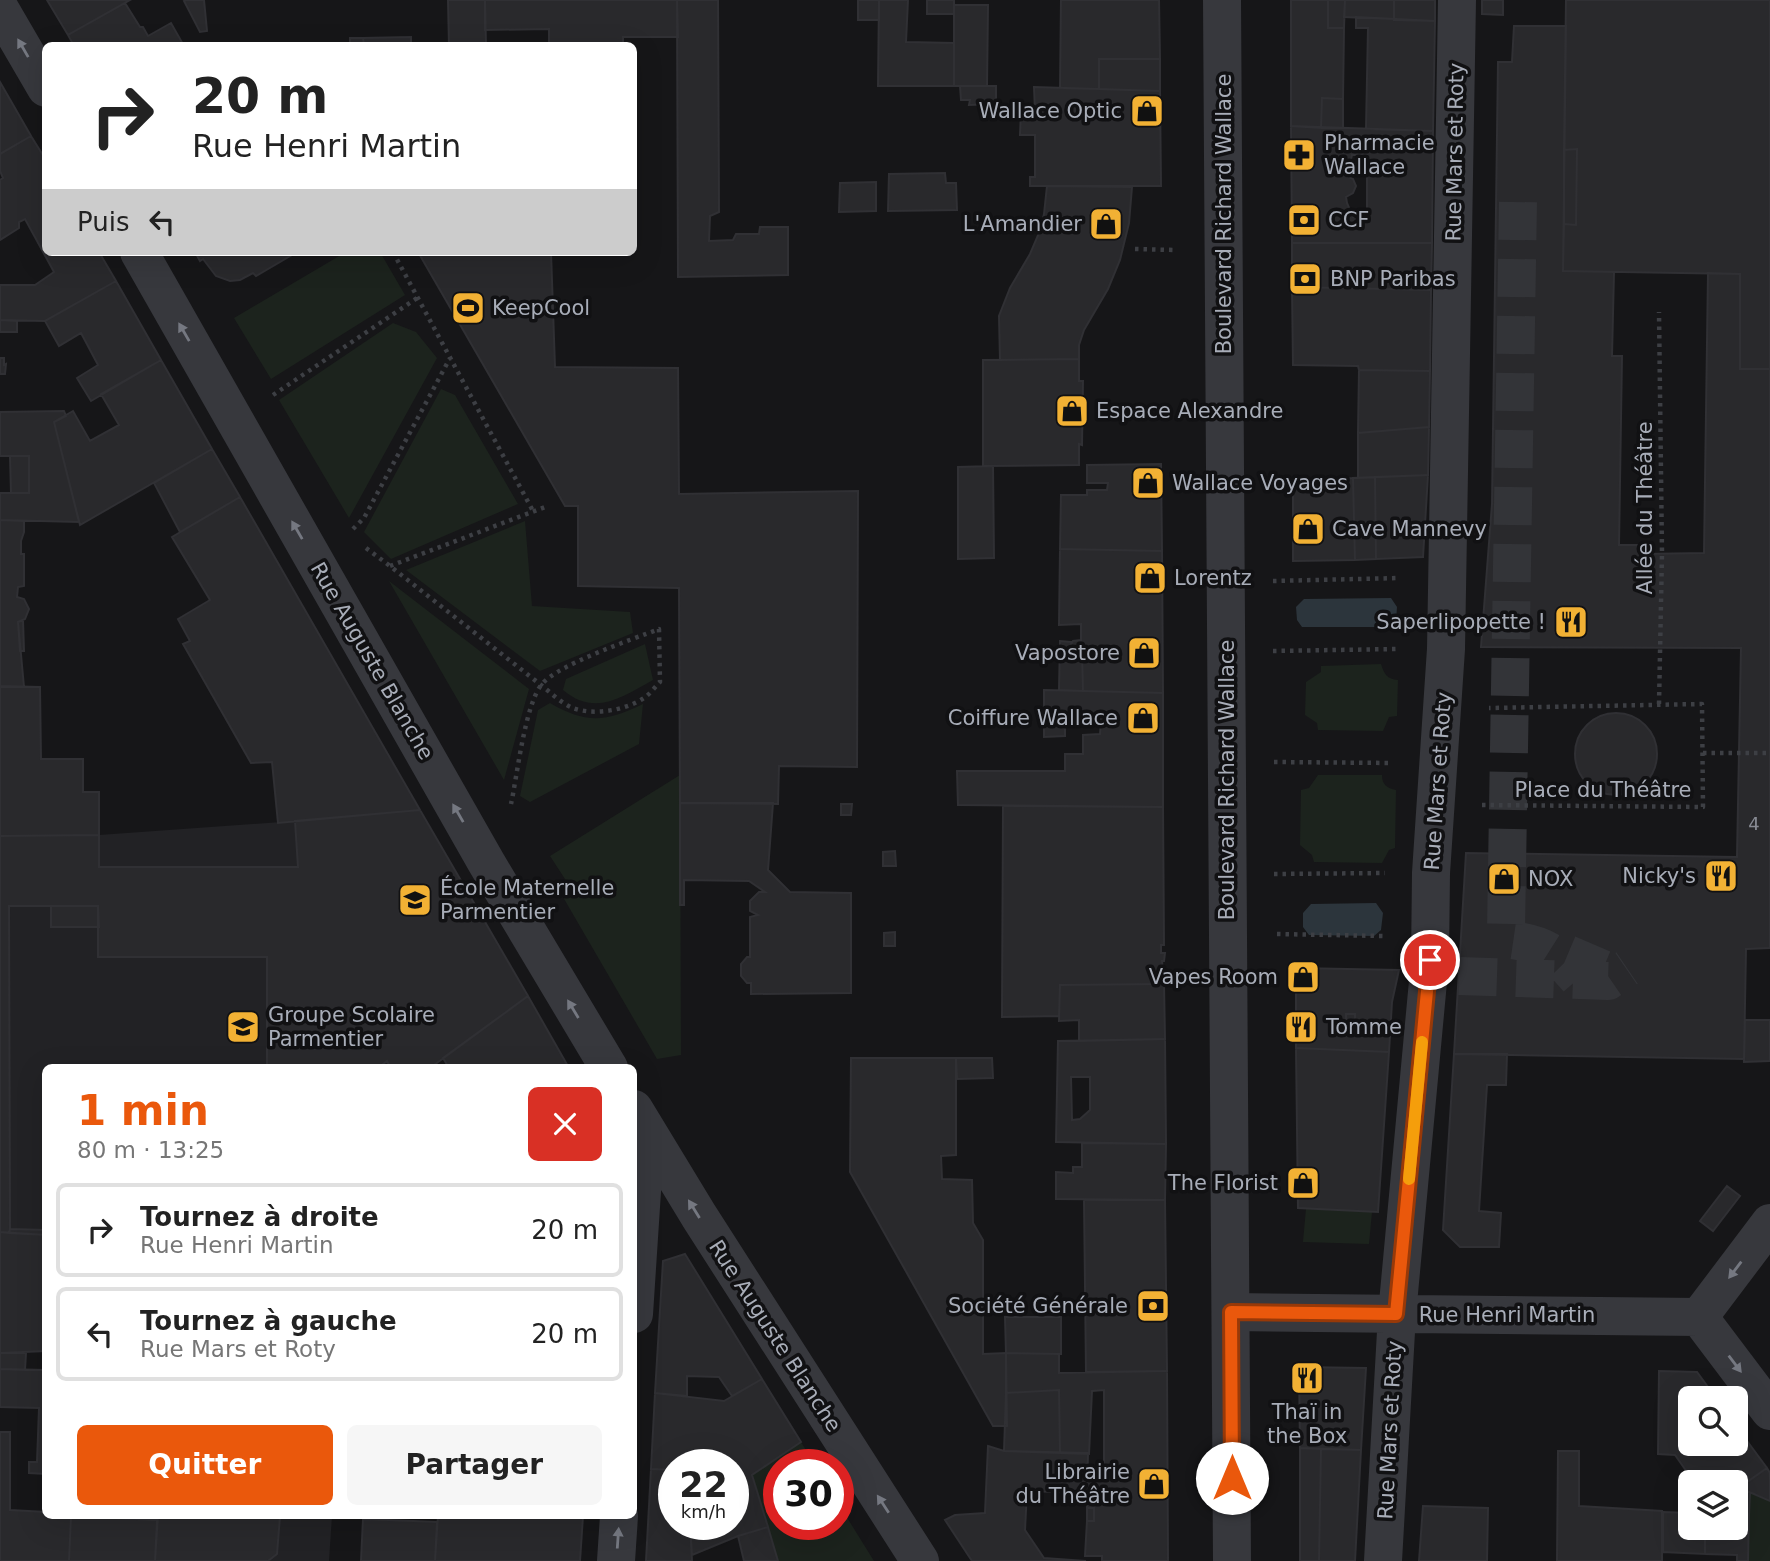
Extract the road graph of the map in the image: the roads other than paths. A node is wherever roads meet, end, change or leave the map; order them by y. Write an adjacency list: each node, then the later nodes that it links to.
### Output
1 (1223, 0): 10 (street, Boulevard Richard Wallace)
2 (1457, 0): 11 (street, Rue Mars et Roty)
3 (0, 9): 4 (street, one-way to 3)
4 (42, 81)
5 (141, 256): 6 (street, Rue Auguste Blanche, one-way to 5)
6 (607, 1064)
7 (640, 1119): 8 (street); 16 (street, Rue Auguste Blanche, one-way to 7)
8 (637, 1216)
9 (1770, 1223): 12 (street, one-way to 12)
10 (1231, 1312): 11 (street, Rue Henri Martin); 17 (street, Boulevard Richard Wallace)
11 (1396, 1314): 12 (street, Rue Henri Martin); 18 (street, Rue Mars et Roty)
12 (1699, 1317): 13 (street, one-way to 13)
13 (1770, 1412)
14 (619, 1519): 15 (street, one-way to 14)
15 (616, 1561)
16 (920, 1561)
17 (1232, 1561)
18 (1383, 1561)

